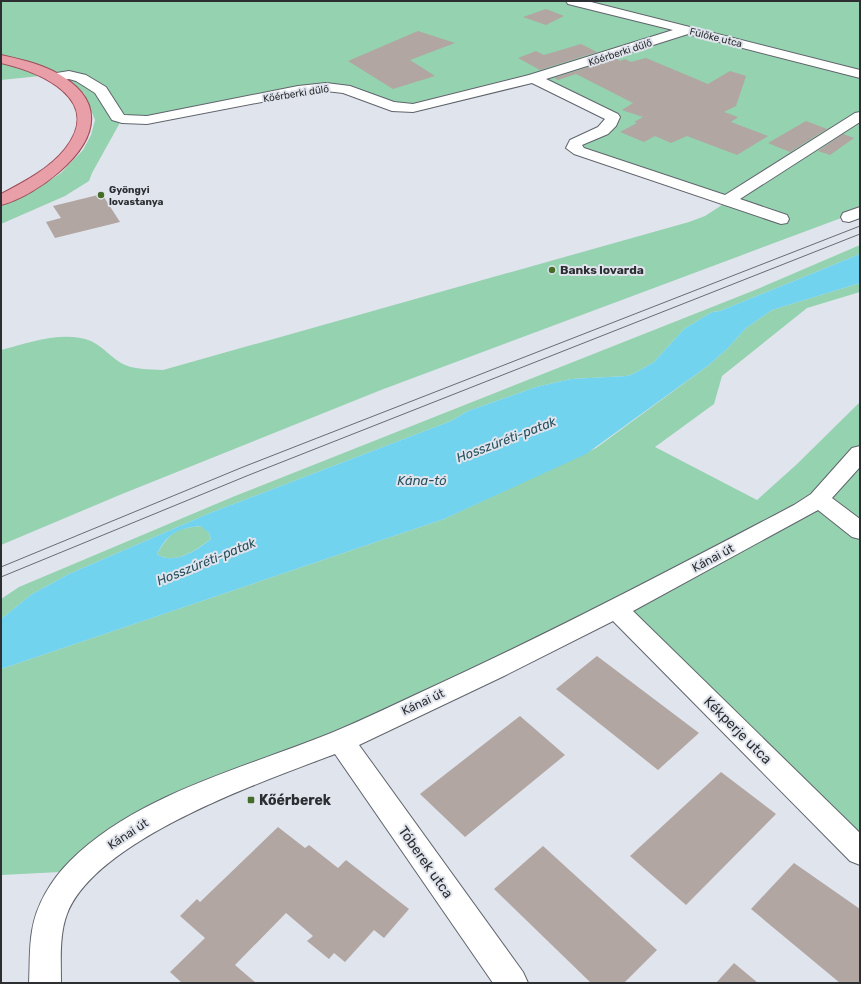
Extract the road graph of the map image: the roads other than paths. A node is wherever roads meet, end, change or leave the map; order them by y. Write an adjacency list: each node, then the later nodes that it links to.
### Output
1 (572, 1): 2 (street, Fülőke utca)
2 (688, 30): 4 (street, Fülőke utca); 6 (street, Kőérberki dűlő)
3 (1, 60): 5 (main road)
4 (860, 74)
5 (55, 77): 6 (street, Kőérberki dűlő); 8 (main road)
6 (534, 78): 9 (street)
7 (860, 116): 9 (street)
8 (1, 200)
9 (728, 200): 10 (street)
10 (781, 219)
11 (860, 453): 12 (street, Kánai út)
12 (819, 498): 13 (street); 14 (street, Kánai út)
13 (860, 531)
14 (616, 609): 15 (street, Kánai út); 16 (street, Kékperje utca)
15 (341, 740): 17 (street, Kánai út); 18 (street, Tóberek utca)
16 (860, 852)
17 (46, 983)
18 (512, 983)

